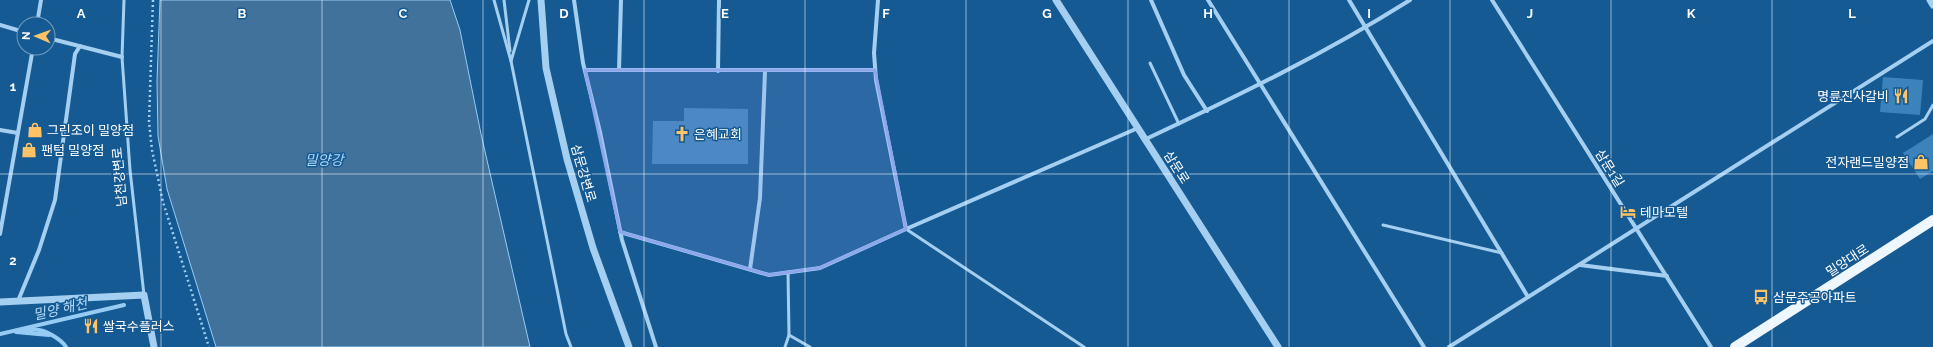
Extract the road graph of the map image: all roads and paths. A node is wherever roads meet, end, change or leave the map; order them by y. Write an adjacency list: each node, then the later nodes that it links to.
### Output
1 (42, 0): 20 (street)
2 (124, 0): 28 (lane, 남천강변로)
3 (153, 0): 62 (path)
4 (494, 0): 29 (lane)
5 (504, 0): 29 (lane)
6 (529, 0): 29 (lane)
7 (542, 0): 64 (street, 삼문강변로)
8 (574, 0): 31 (street)
9 (621, 0): 32 (street)
10 (719, 0): 34 (street)
11 (878, 0): 33 (street)
12 (1056, 0): 40 (street, 삼문로)
13 (1151, 0): 38 (street)
14 (1208, 0): 36 (street)
15 (1349, 0): 22 (street)
16 (1410, 0): 22 (street)
17 (1492, 0): 47 (street, 삼문1길)
18 (1930, 0): 19 (street)
19 (1933, 5)
20 (39, 16)
21 (0, 25): 23 (street)
22 (1366, 28): 36 (street); 51 (street)
23 (16, 30)
24 (56, 40): 26 (street)
25 (1933, 41): 47 (street)
26 (80, 46): 28 (street); 58 (street)
27 (32, 56): 42 (street)
28 (122, 57): 56 (lane, 남천강변로)
29 (511, 61): 63 (lane)
30 (1150, 63): 39 (lane)
31 (585, 70): 32 (street); 49 (street)
32 (619, 70): 34 (street)
33 (875, 70): 35 (street); 48 (street)
34 (718, 71): 35 (street)
35 (765, 71): 53 (street)
36 (1259, 84): 38 (street); 70 (street)
37 (1933, 105): 43 (lane)
38 (1207, 111): 39 (street)
39 (1179, 124): 44 (street)
40 (1138, 128): 44 (street, 삼문로); 48 (street)
41 (0, 130): 42 (street)
42 (18, 133): 50 (street)
43 (1897, 137)
44 (1146, 139): 69 (street, 삼문로)
45 (1933, 220): 73 (main road, 밀양대로)
46 (1383, 225): 51 (lane)
47 (1636, 228): 52 (street); 55 (street, 삼문1길)
48 (906, 229): 54 (street); 68 (lane)
49 (620, 232): 53 (street); 65 (street)
50 (0, 234)
51 (1502, 253): 57 (street)
52 (1579, 265): 55 (street); 57 (street)
53 (750, 269): 54 (street)
54 (788, 272): 60 (lane)
55 (1667, 276): 72 (street, 삼문1길)
56 (144, 295): 58 (street); 61 (street, 남천강변로)
57 (1528, 297): 71 (street)
58 (18, 301): 59 (street)
59 (0, 302)
60 (789, 335): 66 (lane); 67 (lane)
61 (154, 347)
62 (210, 347)
63 (571, 347)
64 (629, 347)
65 (656, 347)
66 (785, 347)
67 (810, 347)
68 (1084, 347)
69 (1278, 347)
70 (1424, 347)
71 (1449, 347)
72 (1711, 347)
73 (1735, 347)

